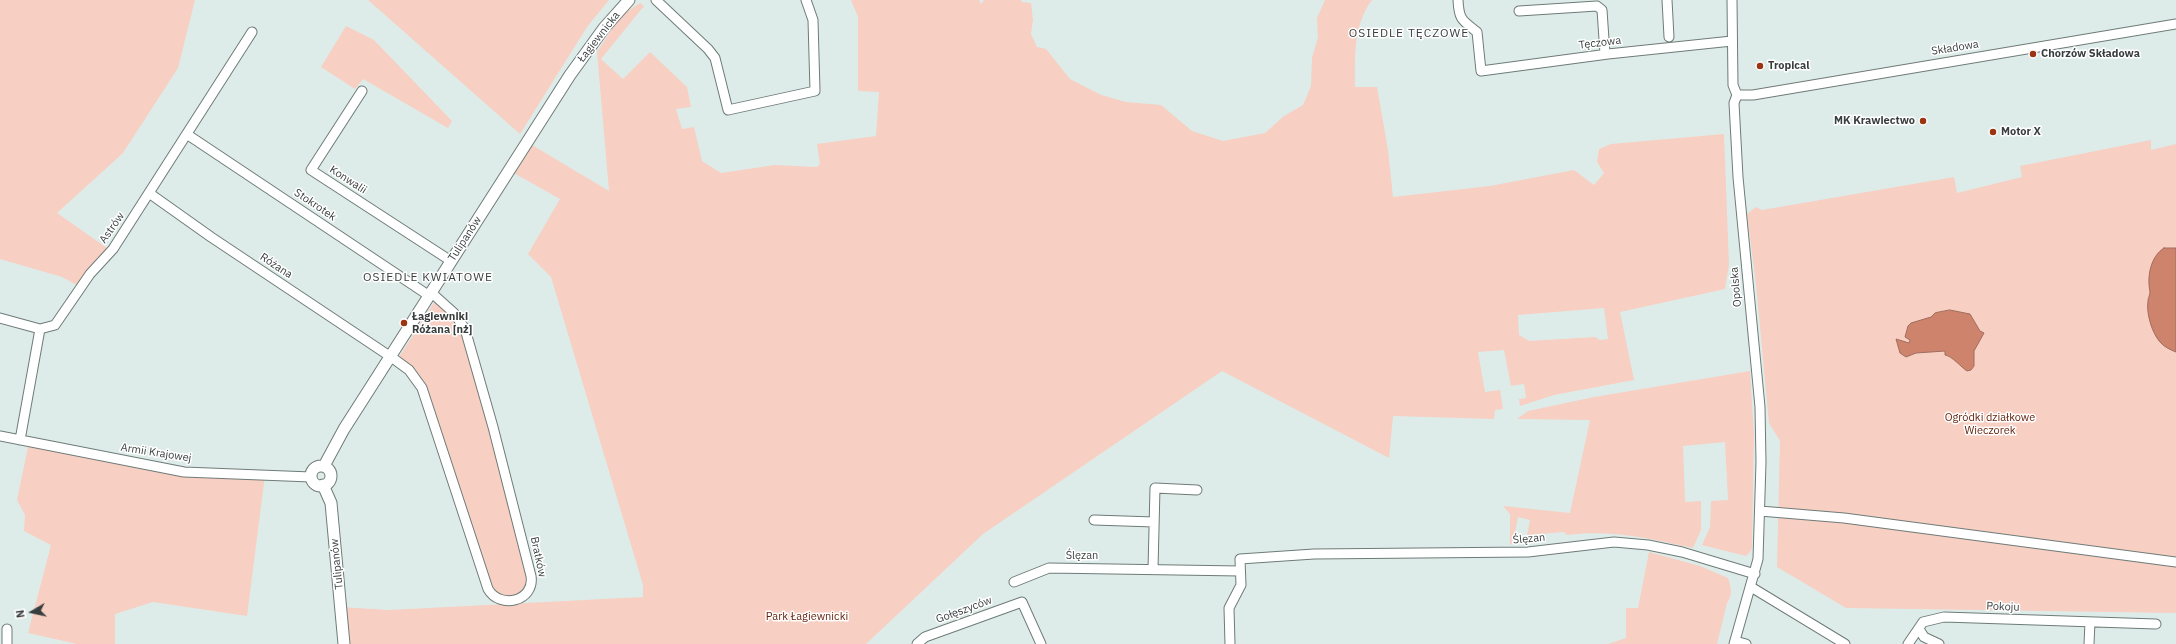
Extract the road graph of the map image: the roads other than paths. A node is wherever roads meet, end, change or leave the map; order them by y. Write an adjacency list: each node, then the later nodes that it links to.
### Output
1 (629, 0): 13 (street, Łagiewnicka)
2 (656, 0): 3 (street)
3 (806, 0)
4 (1458, 0): 12 (street, Tęczowa)
5 (1667, 0): 10 (street)
6 (1732, 0): 11 (street, Opolska)
7 (1519, 11): 12 (street)
8 (2176, 24): 15 (street, Składowa)
9 (252, 32): 16 (street, Astrów)
10 (1669, 37)
11 (1732, 41): 12 (street, Tęczowa); 15 (street, Opolska)
12 (1605, 54)
13 (570, 76): 18 (street, Tulipanów)
14 (362, 91): 18 (street, Konwalii)
15 (1737, 95): 29 (street, Opolska)
16 (188, 135): 17 (street, Astrów); 19 (street, Stokrotek)
17 (149, 193): 21 (street, Astrów); 22 (street, Różana)
18 (451, 261): 19 (street, Tulipanów)
19 (430, 294): 22 (street, Tulipanów); 22 (street, Bratków)
20 (0, 318): 21 (street)
21 (40, 329): 24 (street)
22 (390, 356): 25 (street, Tulipanów)
23 (0, 436): 24 (street, Armii Krajowej)
24 (20, 440): 26 (street, Armii Krajowej)
25 (324, 466): 26 (street); 27 (street)
26 (311, 477): 27 (street)
27 (323, 485): 44 (street, Tulipanów)
28 (1197, 490): 31 (street)
29 (1760, 511): 32 (street); 35 (street, Opolska)
30 (1094, 520): 31 (street)
31 (1154, 522): 33 (street)
32 (2176, 562)
33 (1153, 569): 34 (street, Ślęzan); 36 (street, Ślęzan)
34 (1240, 571): 35 (street, Ślęzan); 47 (street, Ślęzan)
35 (1755, 574): 37 (street)
36 (1014, 582)
37 (1751, 587): 42 (street); 49 (street)
38 (2090, 622): 39 (street, Pokoju); 41 (street, Pokoju); 52 (street)
39 (2156, 624)
40 (7, 629): 43 (street)
41 (1919, 629): 50 (street, Pokoju); 51 (street)
42 (1735, 642): 48 (street)
43 (7, 644)
44 (344, 644)
45 (917, 644): 46 (street, Gołęszyców)
46 (1041, 644)
47 (1230, 644)
48 (1746, 644)
49 (1845, 644)
50 (1908, 644)
51 (1939, 644)
52 (2088, 644)

